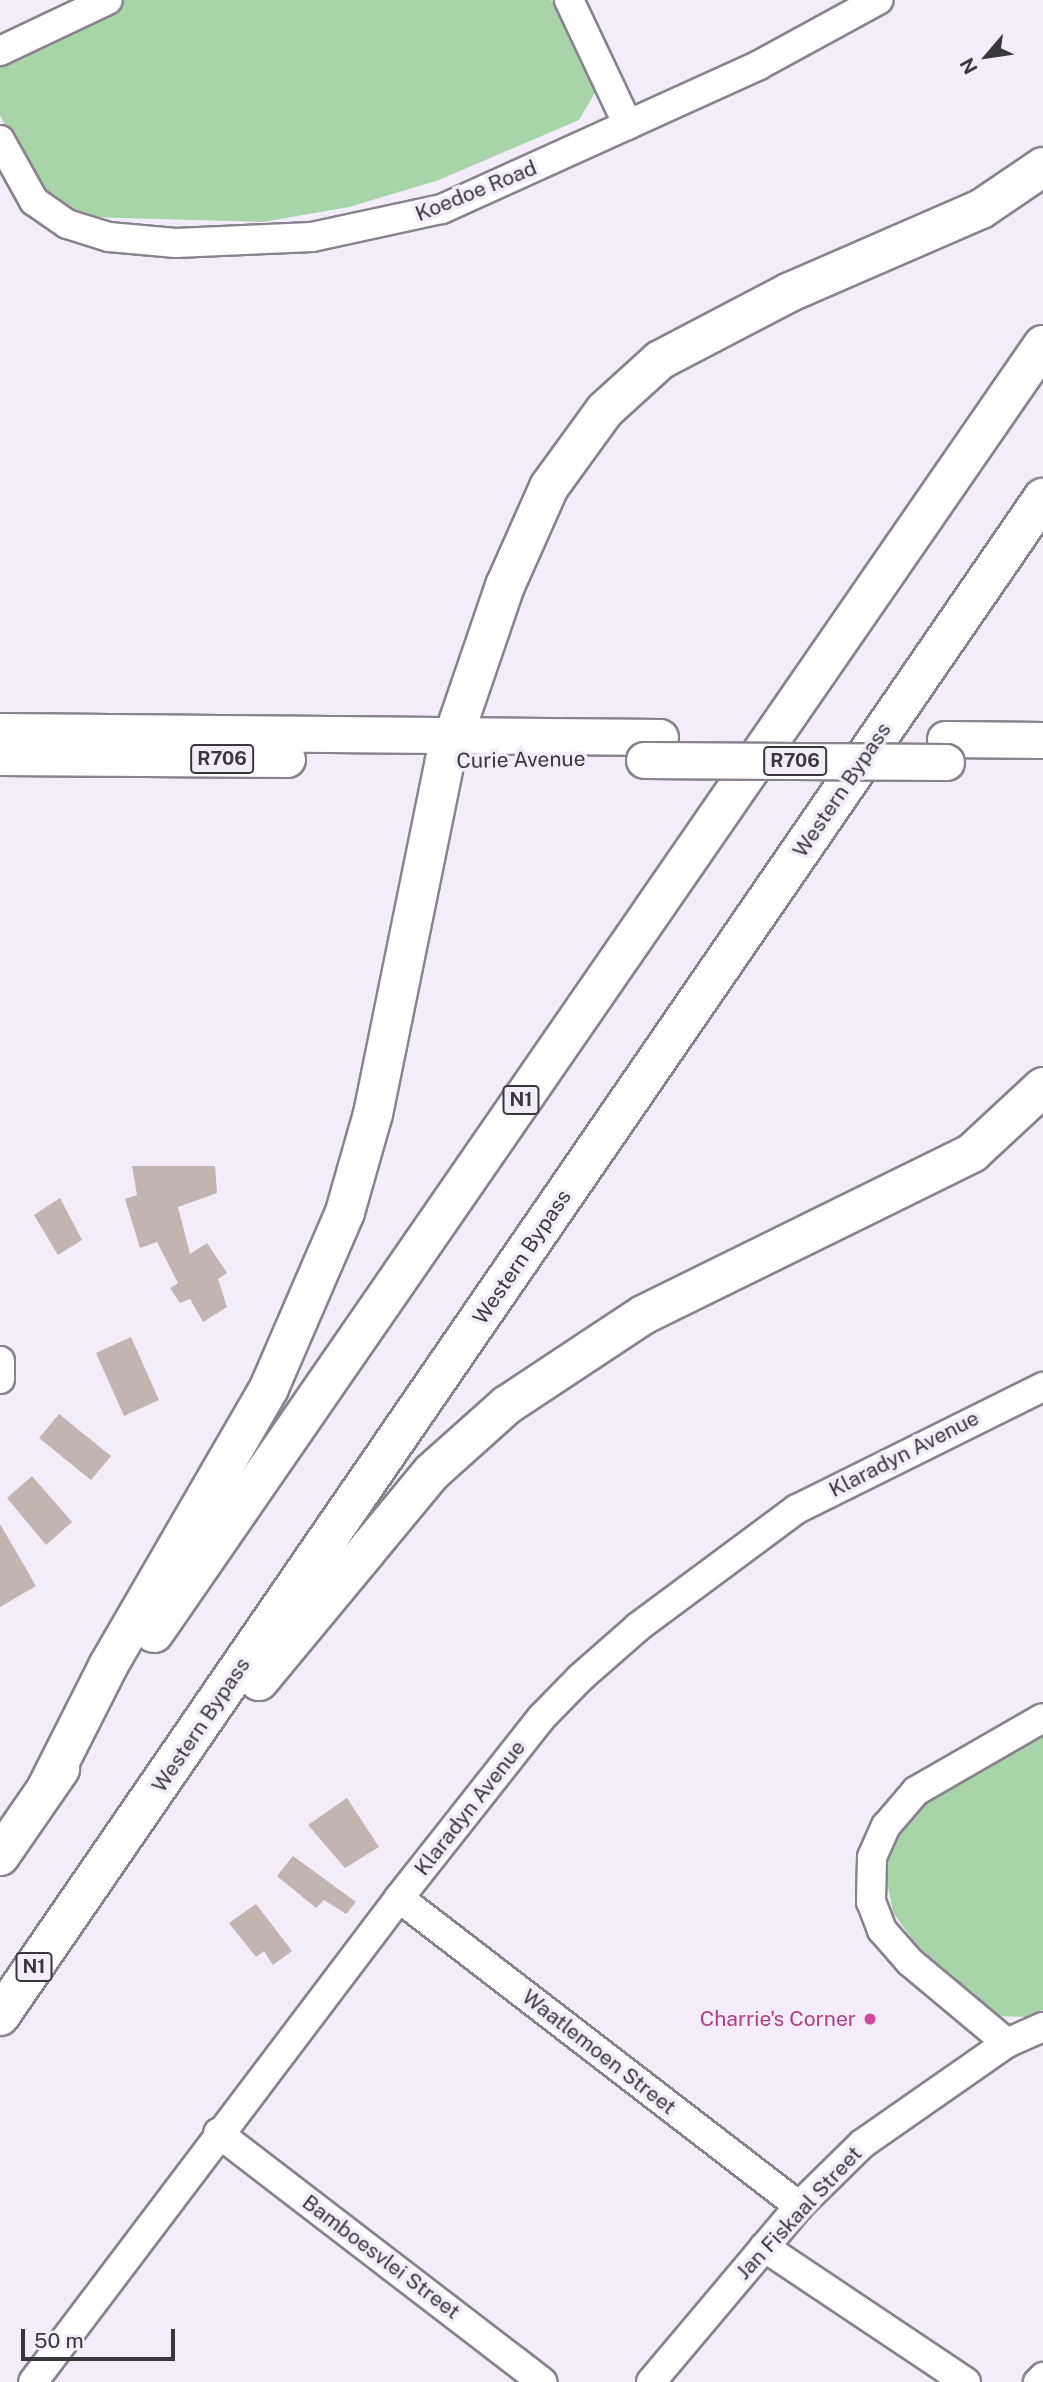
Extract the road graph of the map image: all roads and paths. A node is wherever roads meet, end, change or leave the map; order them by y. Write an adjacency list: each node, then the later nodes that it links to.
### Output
1 (569, 0): 5 (street)
2 (878, 0): 5 (street, Koedoe Road)
3 (103, 1): 4 (street)
4 (0, 51)
5 (628, 125): 6 (street, Koedoe Road)
6 (0, 140)
7 (1043, 167): 12 (highway)
8 (1043, 345): 21 (highway, N1)
9 (1043, 498): 24 (highway, Western Bypass / N1)
10 (0, 732): 12 (main road, Curie Avenue / R706)
11 (1043, 740): 13 (main road, Curie Avenue / R706)
12 (450, 748): 13 (main road, Curie Avenue / R706); 14 (main road, Curie Avenue / R706); 21 (highway)
13 (946, 750): 15 (main road, Curie Avenue / R706)
14 (0, 757)
15 (1043, 762)
16 (1043, 1087): 24 (highway)
17 (0, 1361): 18 (street)
18 (0, 1379)
19 (1043, 1387): 23 (street, Klaradyn Avenue)
20 (1043, 1718): 27 (street)
21 (46, 1789): 22 (highway, N1)
22 (0, 1856)
23 (399, 1898): 28 (street, Klaradyn Avenue); 29 (street, Waatlemoen Street)
24 (69, 1918): 25 (highway, Western Bypass / N1)
25 (0, 2017)
26 (1043, 2027): 27 (street, Jan Fiskaal Street)
27 (1007, 2043): 29 (street, Jan Fiskaal Street)
28 (218, 2133): 32 (street, Klaradyn Avenue); 33 (street, Bamboesvlei Street)
29 (799, 2206): 30 (street, Jan Fiskaal Street)
30 (764, 2247): 34 (street, Jan Fiskaal Street); 35 (street)
31 (1043, 2377): 36 (street)
32 (36, 2381)
33 (543, 2382)
34 (651, 2382)
35 (966, 2382)
36 (1038, 2382)

